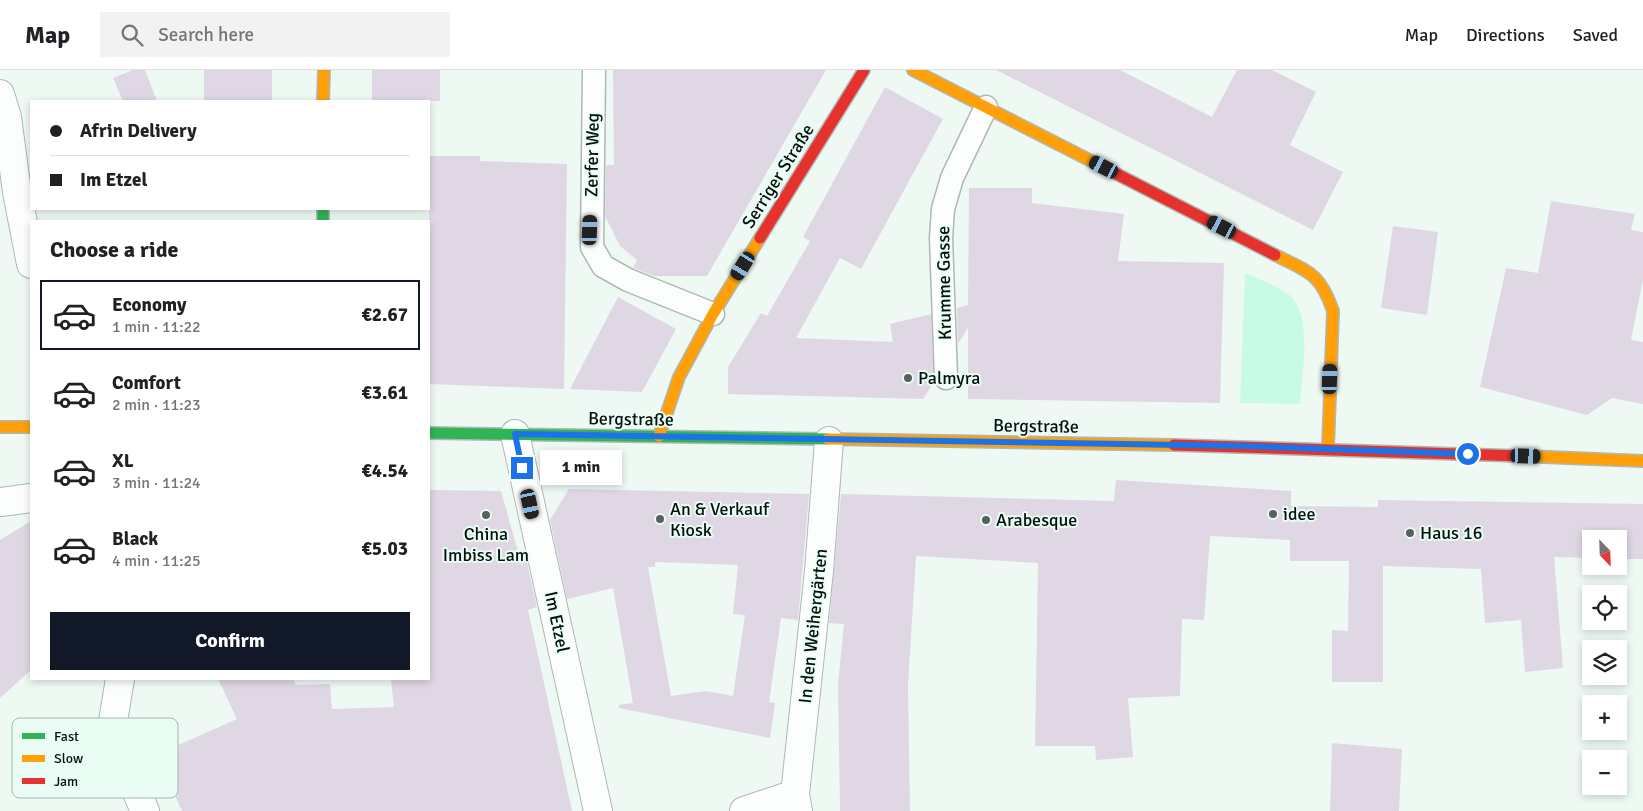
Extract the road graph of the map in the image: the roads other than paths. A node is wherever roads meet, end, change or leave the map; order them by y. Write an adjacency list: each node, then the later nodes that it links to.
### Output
1 (324, 70): 6 (main road)
2 (594, 70): 9 (lane, Zerfer Weg)
3 (864, 70): 9 (main road, Serriger Straße)
4 (913, 70): 7 (main road)
5 (0, 94): 8 (street)
6 (324, 100)
7 (986, 107): 10 (lane, Krumme Gasse); 17 (main road)
8 (30, 259)
9 (712, 314): 15 (main road, Serriger Straße)
10 (946, 378)
11 (0, 427): 12 (main road)
12 (30, 428)
13 (430, 433): 14 (main road, Bergstraße)
14 (515, 434): 15 (main road, Bergstraße); 26 (street, Im Etzel)
15 (659, 436): 16 (main road, Bergstraße)
16 (829, 441): 17 (main road, Bergstraße); 24 (street, In den Weihergärten)
17 (1328, 448): 18 (main road, Bergstraße)
18 (1643, 461)
19 (30, 498): 20 (street)
20 (0, 502)
21 (120, 680): 22 (street)
22 (114, 718)
23 (139, 798): 25 (street)
24 (797, 802): 27 (street)
25 (145, 811)
26 (598, 811)
27 (744, 811)

